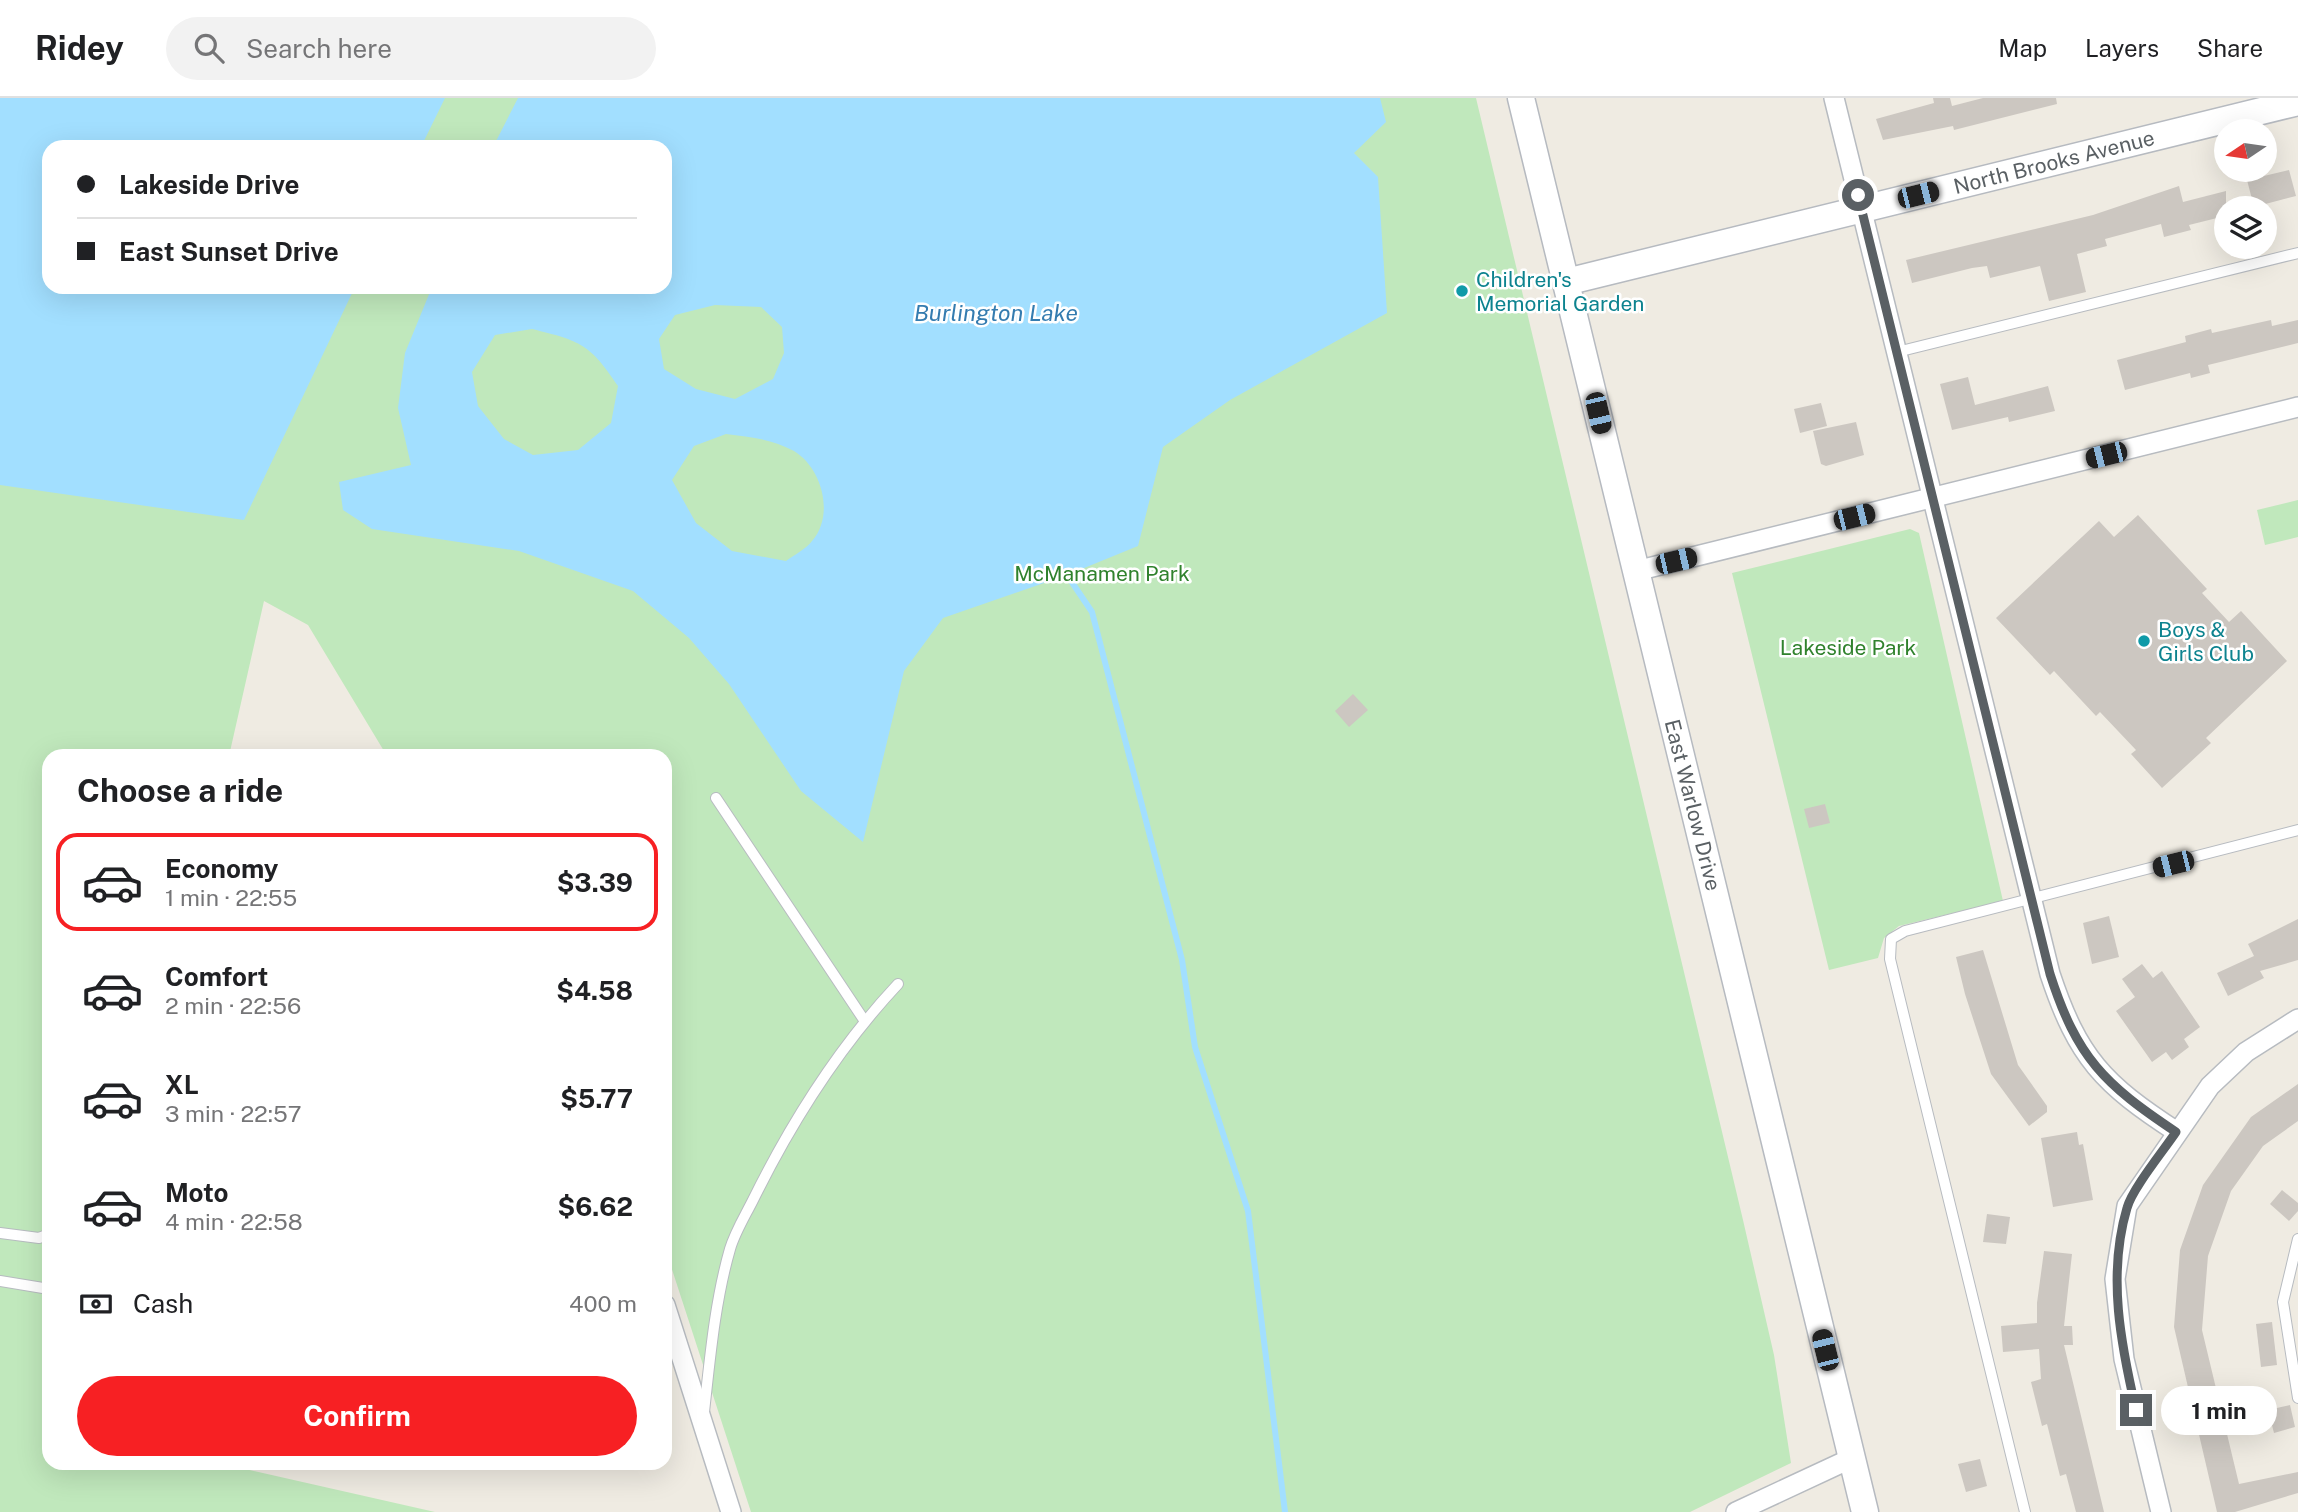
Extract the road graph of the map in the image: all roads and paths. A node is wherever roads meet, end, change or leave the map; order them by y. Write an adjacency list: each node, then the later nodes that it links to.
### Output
1 (1521, 98): 6 (street, East Warlow Drive)
2 (1834, 98): 4 (street)
3 (2298, 102): 4 (street, North Brooks Avenue)
4 (1861, 209): 6 (street, North Brooks Avenue); 7 (street)
5 (2298, 254): 7 (lane)
6 (1566, 282): 10 (street, East Warlow Drive)
7 (1897, 352): 9 (street)
8 (2298, 407): 9 (street)
9 (1933, 497): 10 (street); 13 (street)
10 (1636, 571): 26 (street, East Warlow Drive)
11 (716, 798): 16 (lane)
12 (2298, 831): 13 (lane)
13 (2032, 900): 17 (street); 30 (lane)
14 (898, 984): 16 (lane)
15 (2298, 1019): 17 (street)
16 (864, 1020): 25 (lane)
17 (2176, 1132): 31 (street)
18 (0, 1233): 19 (lane)
19 (42, 1237)
20 (2298, 1239): 24 (lane)
21 (0, 1281): 22 (lane)
22 (42, 1288)
23 (672, 1328): 25 (street)
24 (2298, 1398)
25 (702, 1426): 27 (street)
26 (1852, 1458): 28 (street); 29 (street, East Warlow Drive)
27 (730, 1512)
28 (1736, 1512)
29 (1865, 1512)
30 (2025, 1512)
31 (2161, 1512)

